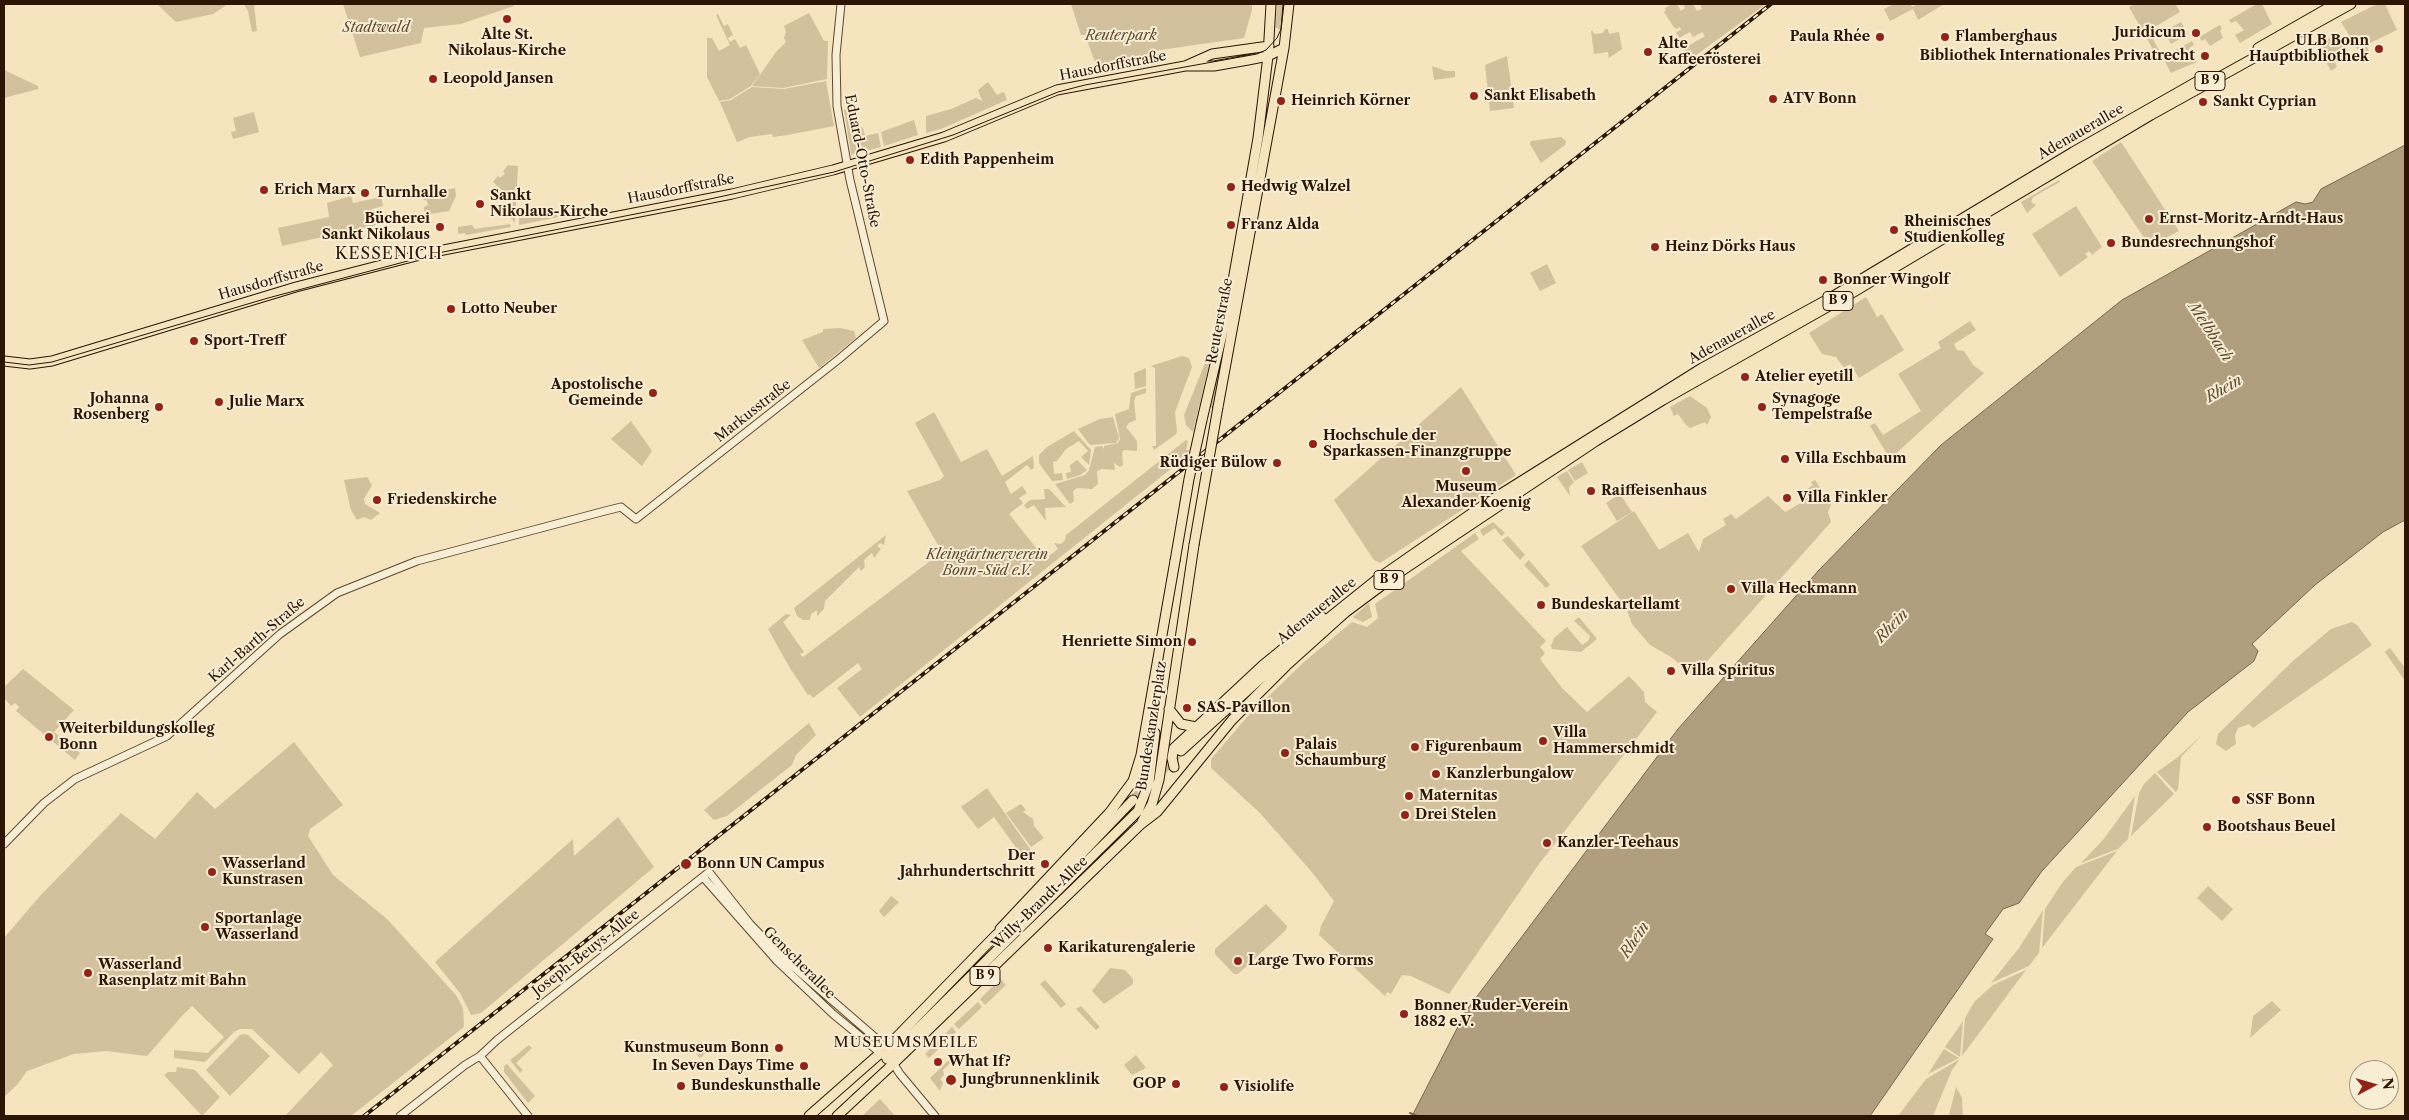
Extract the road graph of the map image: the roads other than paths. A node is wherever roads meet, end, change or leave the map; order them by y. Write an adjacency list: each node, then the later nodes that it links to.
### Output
1 (842, 4): 9 (street, Eduard-Otto-Straße)
2 (1271, 4): 7 (main road, Reuterstraße)
3 (1289, 4): 6 (main road, Reuterstraße)
4 (2335, 4): 15 (main road, Adenauerallee / B 9)
5 (2351, 4): 22 (main road, Adenauerallee / B 9)
6 (1284, 48): 7 (main road, Hausdorffstraße); 8 (main road, Reuterstraße)
7 (1270, 52): 8 (main road); 9 (main road, Hausdorffstraße); 10 (main road, Reuterstraße)
8 (1276, 89): 11 (main road, Reuterstraße)
9 (847, 166): 12 (street, Eduard-Otto-Straße); 13 (main road, Hausdorffstraße)
10 (1240, 240): 11 (main road); 16 (main road, Reuterstraße, bridge)
11 (1245, 262): 17 (main road, Reuterstraße, bridge)
12 (884, 321): 14 (street, Markusstraße)
13 (4, 361)
14 (621, 507): 30 (street, Karl-Barth-Straße)
15 (1346, 604): 20 (main road); 23 (main road, Adenauerallee / B 9)
16 (1161, 639): 18 (main road, Bundeskanzlerplatz)
17 (1179, 644): 19 (main road, Bundeskanzlerplatz)
18 (1150, 708): 21 (main road); 27 (main road, Bundeskanzlerplatz)
19 (1169, 709): 20 (main road); 24 (main road, Bundeskanzlerplatz)
20 (1196, 727): 26 (main road)
21 (1155, 733): 24 (main road); 34 (main road)
22 (1210, 748): 25 (main road, Bundeskanzlerplatz / B 9)
23 (1181, 751)
24 (1162, 756): 26 (main road); 29 (main road, Bundeskanzlerplatz)
25 (1196, 764): 26 (main road); 29 (main road, Bundeskanzlerplatz / B 9)
26 (1174, 767)
27 (1129, 788): 33 (main road, Willy-Brandt-Allee)
28 (1132, 800): 32 (main road, Willy-Brandt-Allee / B 9)
29 (1140, 825): 34 (main road, Willy-Brandt-Allee / B 9)
30 (4, 844)
31 (706, 874): 36 (street, Joseph-Beuys-Allee); 37 (street, Genscherallee)
32 (1045, 892): 33 (main road, Willy-Brandt-Allee / B 9); 35 (main road)
33 (996, 935): 37 (main road, Willy-Brandt-Allee / B 9)
34 (998, 956): 35 (main road); 37 (main road, Willy-Brandt-Allee / B 9)
35 (987, 959): 37 (main road)
36 (480, 1056): 38 (street, Joseph-Beuys-Allee); 39 (street)
37 (887, 1056): 40 (main road, B 9); 41 (main road, B 9); 42 (street, Genscherallee)
38 (400, 1116)
39 (528, 1116)
40 (810, 1116)
41 (837, 1116)
42 (935, 1116)

